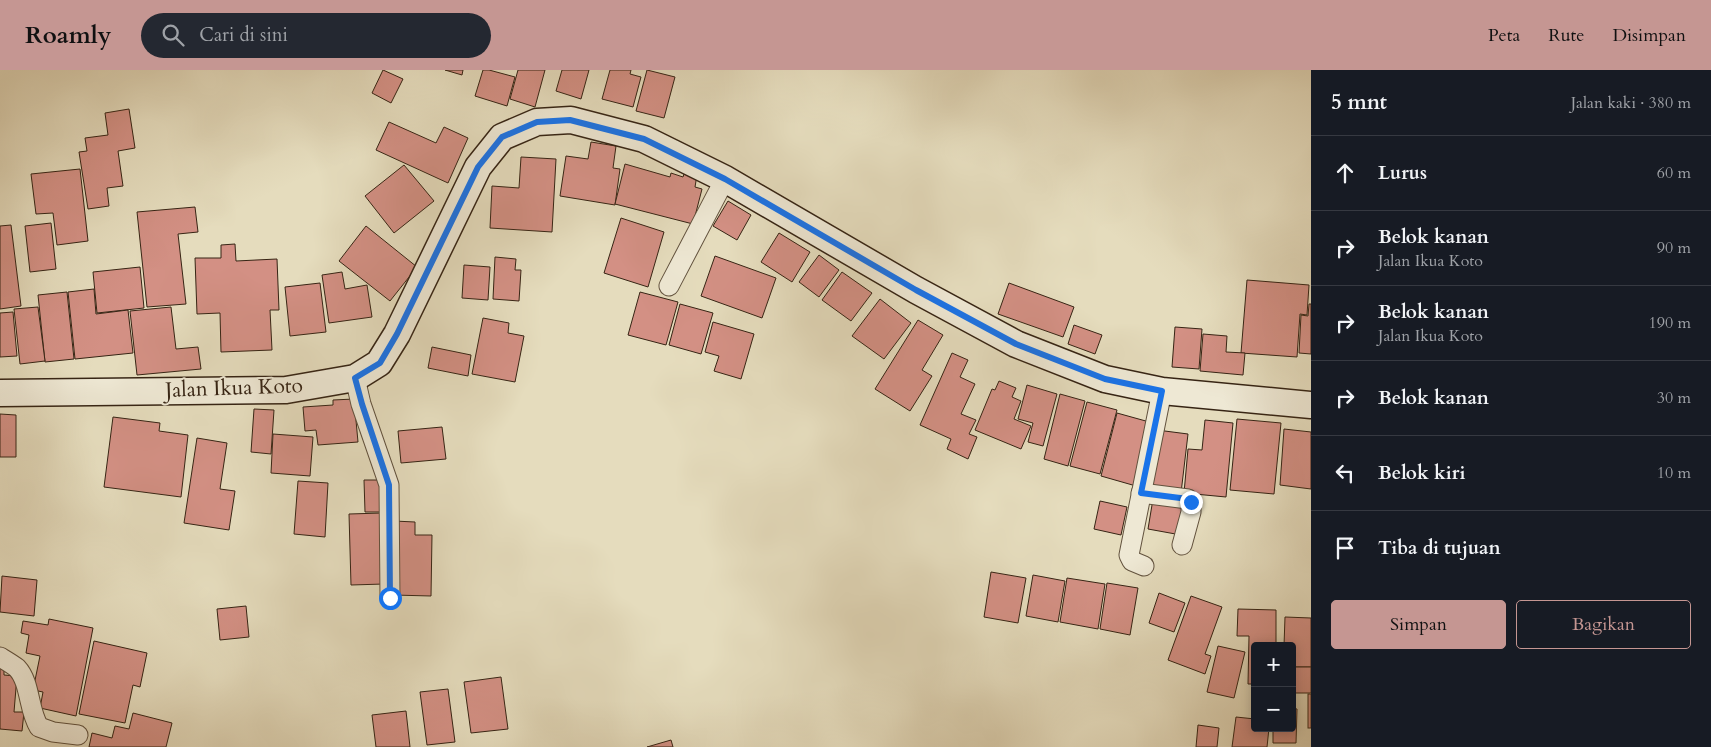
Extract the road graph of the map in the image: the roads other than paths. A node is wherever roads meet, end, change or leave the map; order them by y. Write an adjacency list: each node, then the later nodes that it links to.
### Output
1 (725, 179): 2 (street); 3 (street, Jalan Ikua Koto); 4 (street, Jalan Ikua Koto)
2 (670, 286)
3 (355, 378): 5 (street, Jalan Ikua Koto); 10 (street)
4 (1162, 391): 6 (street, Jalan Ikua Koto); 7 (street)
5 (0, 393)
6 (1311, 405)
7 (1141, 493): 8 (street); 9 (street)
8 (1182, 545)
9 (1144, 566)
10 (390, 598)
11 (0, 657): 12 (street)
12 (78, 735)

